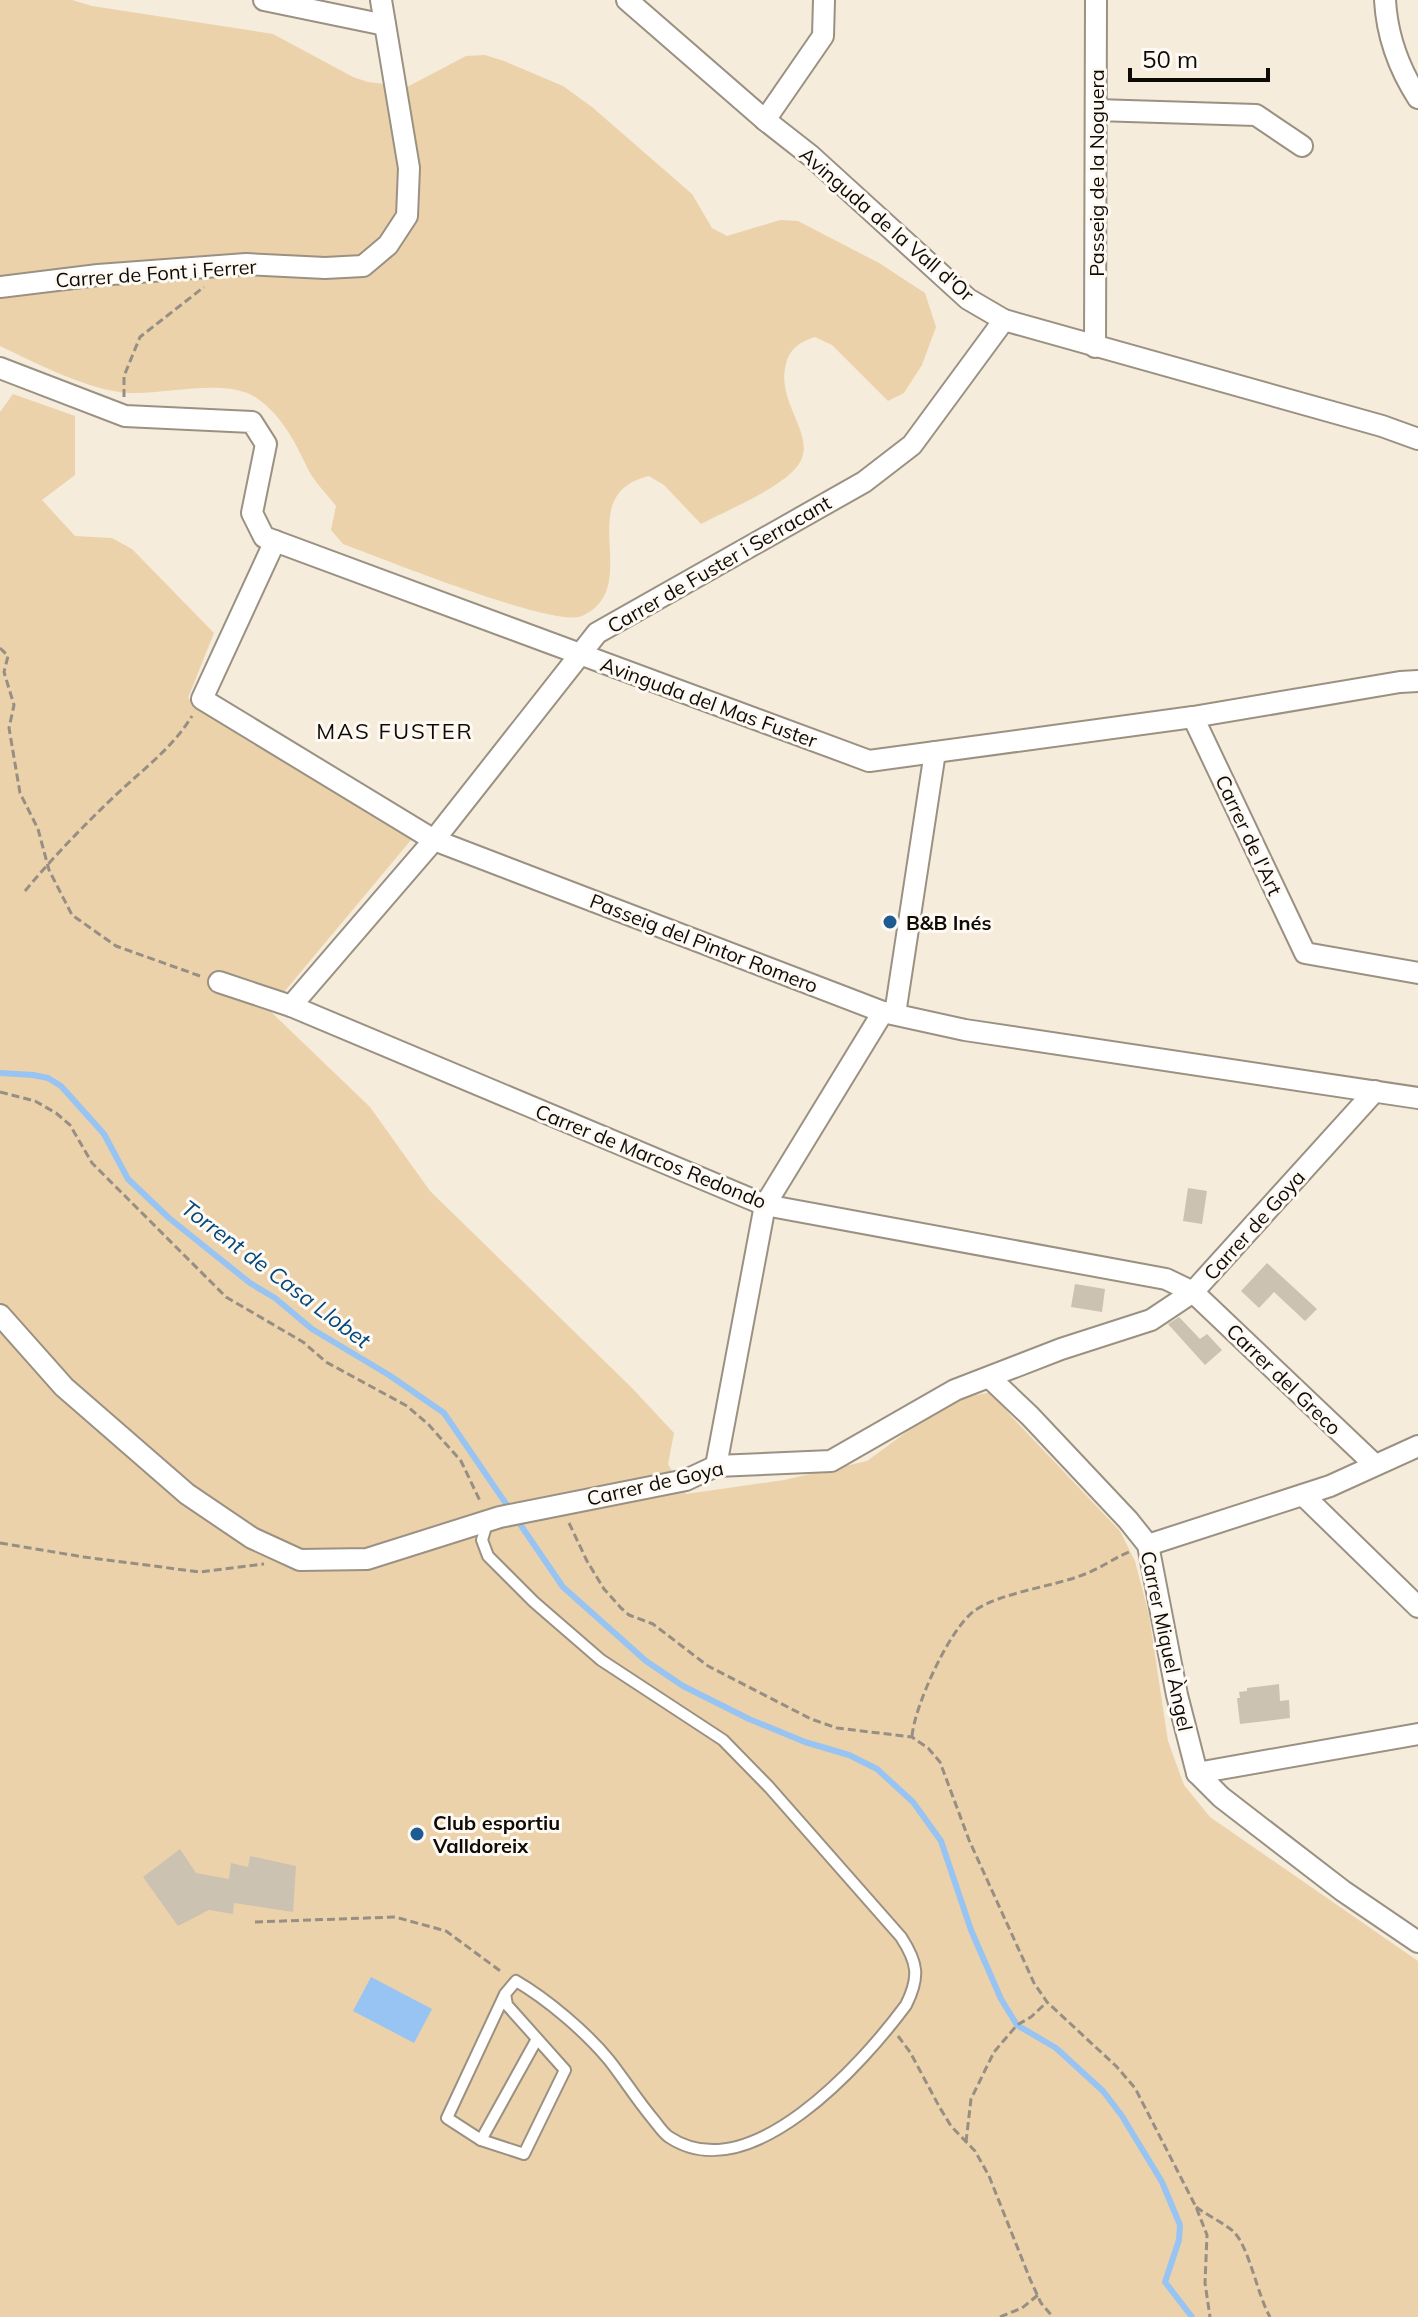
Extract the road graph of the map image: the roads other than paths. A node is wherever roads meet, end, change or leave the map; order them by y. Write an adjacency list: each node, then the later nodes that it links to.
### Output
1 (264, 0): 7 (street)
2 (381, 0): 7 (street, Carrer de Font i Ferrer)
3 (627, 0): 10 (street, Avinguda de la Vall d'Or)
4 (824, 0): 10 (street)
5 (1096, 0): 9 (street, Passeig de la Noguera)
6 (1385, 0): 8 (street)
7 (385, 25): 12 (street, Carrer de Font i Ferrer)
8 (1418, 98)
9 (1096, 110): 11 (street); 14 (street, Passeig de la Noguera)
10 (765, 120): 13 (street, Avinguda de la Vall d'Or)
11 (1302, 146)
12 (0, 287)
13 (1004, 320): 14 (street, Avinguda de la Vall d'Or); 18 (street, Carrer de Fuster i Serracant)
14 (1095, 347): 16 (street, Avinguda de la Vall d'Or)
15 (0, 368): 17 (street)
16 (1418, 439)
17 (275, 541): 18 (street, Avinguda del Mas Fuster); 22 (street, Passeig del Pintor Romero)
18 (582, 655): 21 (street, Avinguda del Mas Fuster); 22 (street, Carrer de Fuster i Serracant)
19 (1418, 681): 20 (street, Avinguda del Mas Fuster)
20 (1193, 717): 21 (street, Avinguda del Mas Fuster); 23 (street, Carrer de l'Art)
21 (935, 752): 26 (street)
22 (434, 840): 25 (street, Carrer de Fuster i Serracant); 26 (street, Passeig del Pintor Romero)
23 (1418, 973)
24 (219, 982): 25 (street, Carrer de Marcos Redondo)
25 (291, 1006): 29 (street, Carrer de Marcos Redondo)
26 (889, 1013): 27 (street, Passeig del Pintor Romero); 29 (street)
27 (1375, 1091): 28 (street, Passeig del Pintor Romero); 30 (street, Carrer de Goya)
28 (1418, 1098)
29 (765, 1205): 30 (street, Carrer de Marcos Redondo); 35 (street)
30 (1193, 1292): 32 (street, Carrer de Goya); 34 (street, Carrer del Greco)
31 (0, 1315): 37 (street, Carrer de Goya)
32 (990, 1378): 35 (street, Carrer de Goya); 38 (street, Carrer Miquel Àngel)
33 (1418, 1446): 34 (street)
34 (1375, 1465): 36 (street)
35 (716, 1466): 37 (street, Carrer de Goya)
36 (1303, 1495): 38 (street); 39 (street)
37 (494, 1519): 43 (lane)
38 (1148, 1545): 41 (street, Carrer Miquel Àngel)
39 (1418, 1607)
40 (1418, 1734): 41 (street)
41 (1197, 1773): 42 (street)
42 (1418, 1942)
43 (505, 1994): 44 (lane); 45 (lane)
44 (537, 2039): 45 (lane); 45 (lane)
45 (481, 2140)

